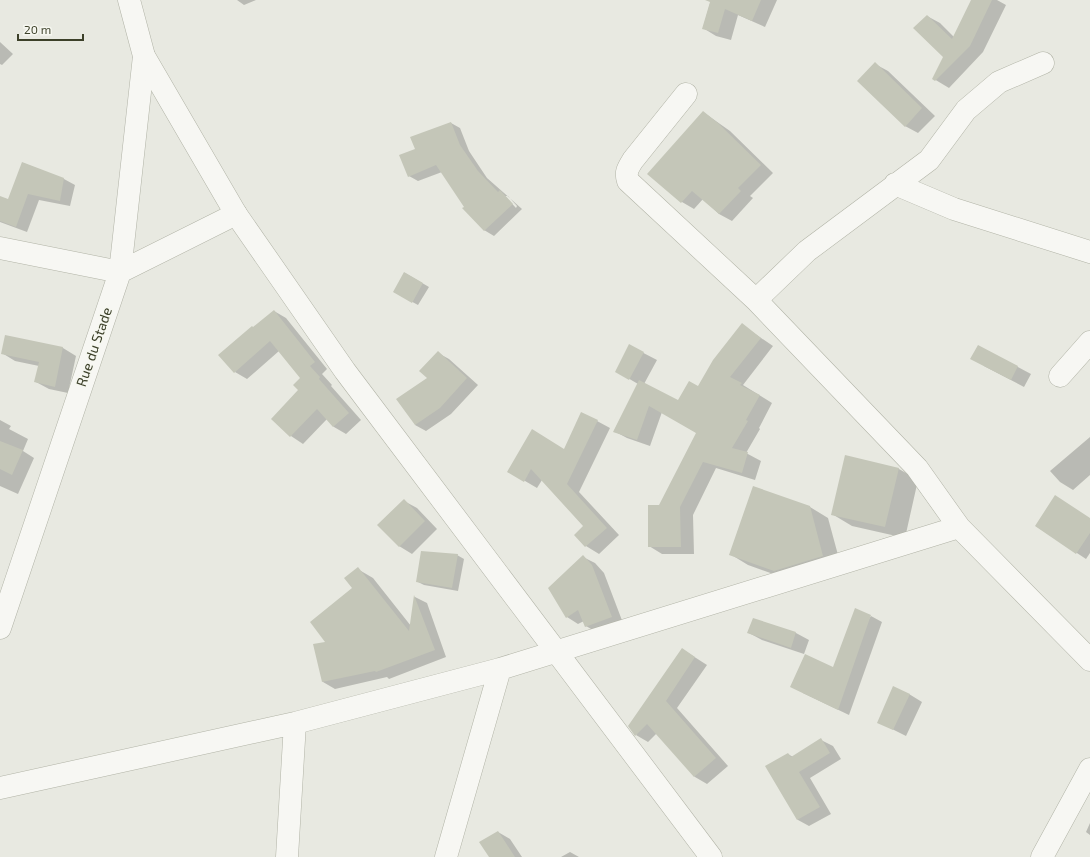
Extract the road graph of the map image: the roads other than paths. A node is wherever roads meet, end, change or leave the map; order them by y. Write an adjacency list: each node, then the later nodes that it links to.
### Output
1 (129, 0): 2 (street)
2 (144, 56): 6 (street); 9 (street, Rue du Stade)
3 (1042, 63): 5 (street)
4 (686, 94): 10 (street)
5 (895, 184): 8 (street); 10 (street)
6 (236, 214): 9 (street); 15 (street)
7 (0, 248): 9 (street)
8 (1090, 252)
9 (120, 272): 14 (street, Rue du Stade)
10 (756, 300): 13 (street)
11 (1090, 342): 12 (street)
12 (1060, 376)
13 (959, 527): 15 (street); 16 (street)
14 (0, 628)
15 (556, 651): 17 (street); 23 (street)
16 (1090, 660)
17 (500, 669): 18 (street); 22 (street)
18 (295, 723): 20 (street); 21 (street)
19 (1090, 769): 24 (street)
20 (0, 788)
21 (286, 857)
22 (446, 857)
23 (711, 857)
24 (1042, 857)

